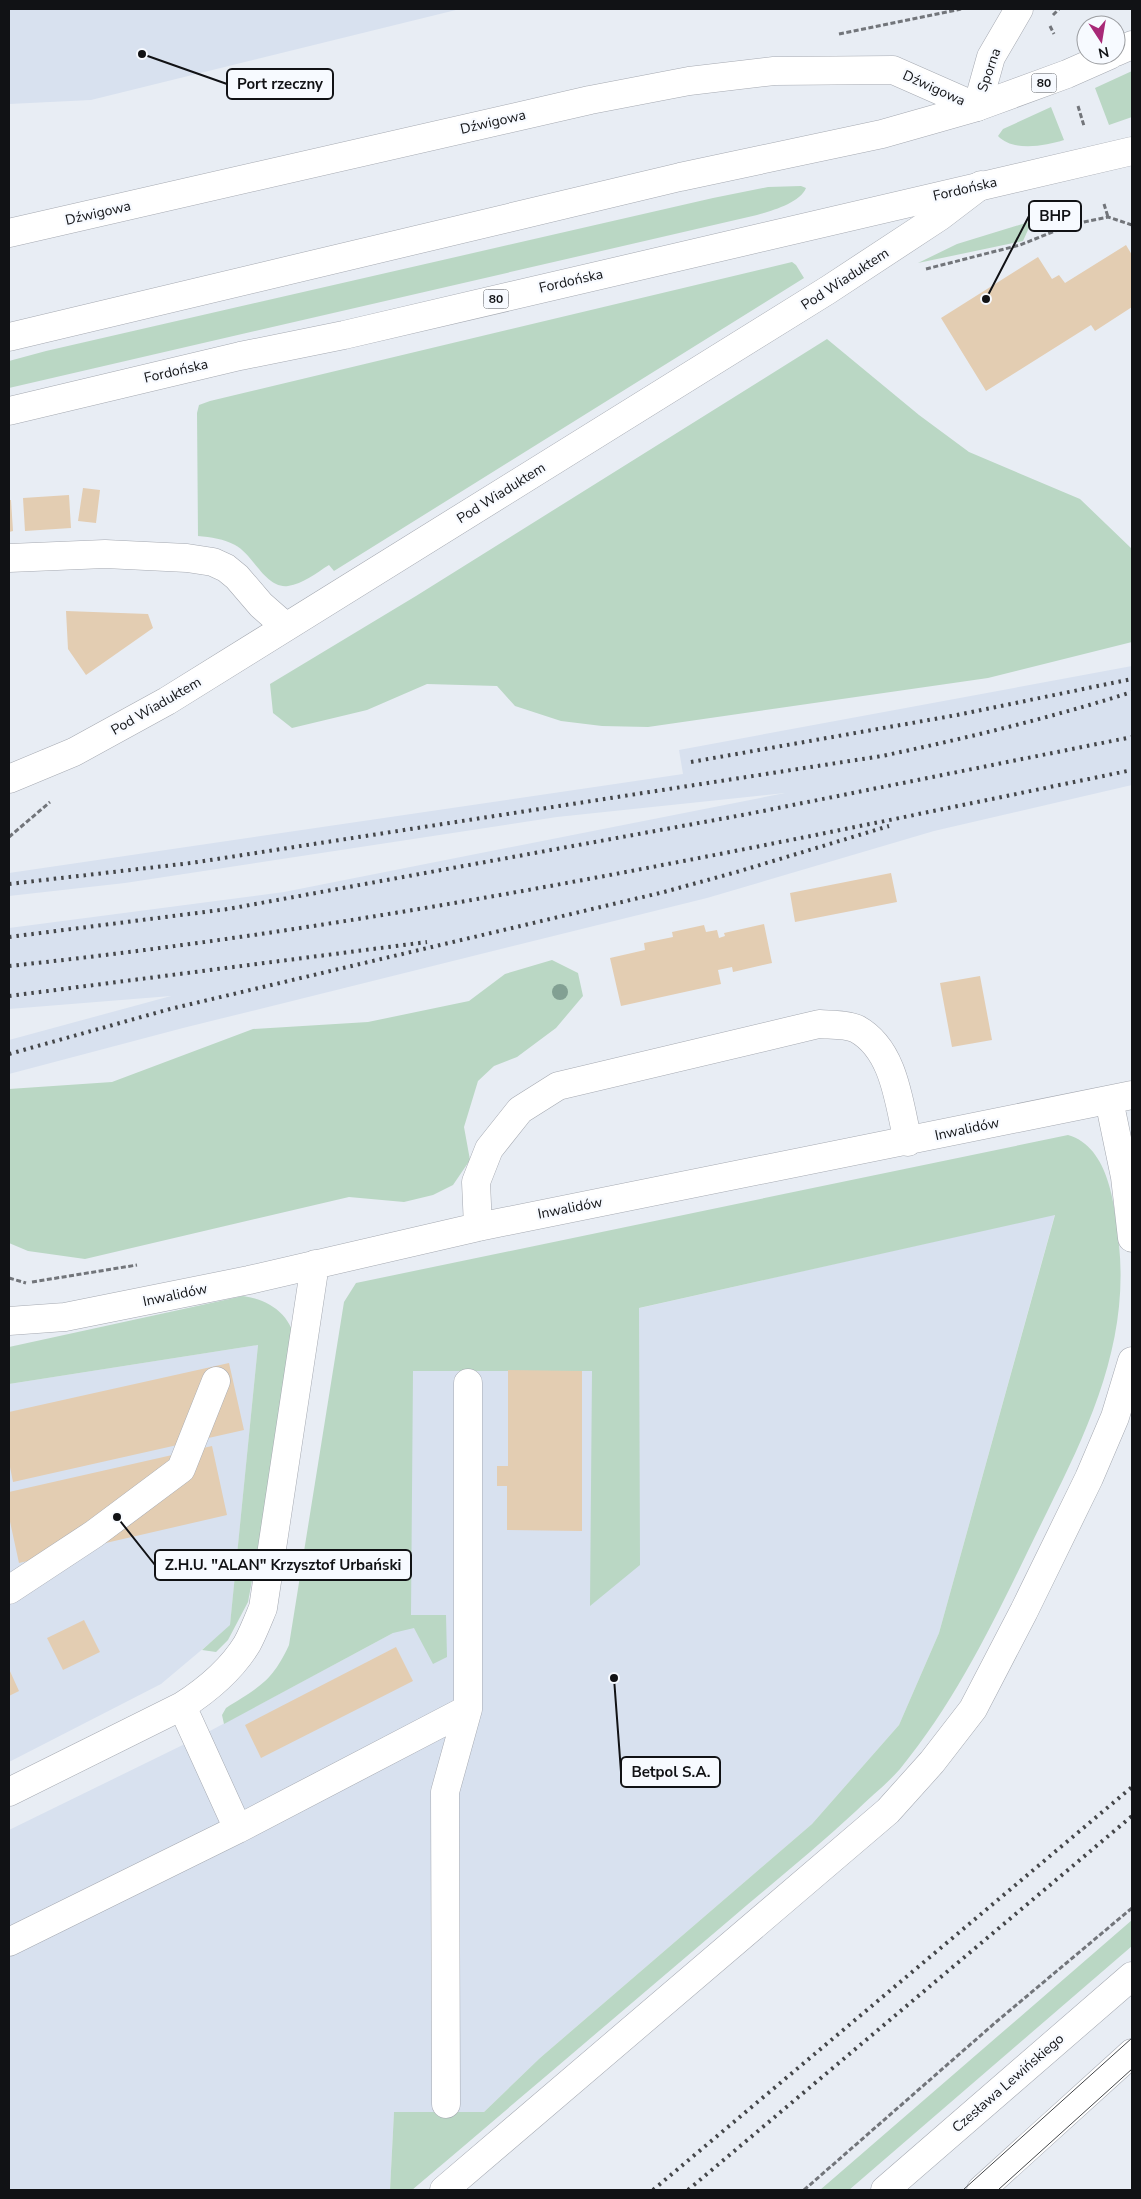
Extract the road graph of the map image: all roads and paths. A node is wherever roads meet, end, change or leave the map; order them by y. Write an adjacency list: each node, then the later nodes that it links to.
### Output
1 (961, 9): 3 (path)
2 (1019, 9): 6 (street, Sporna)
3 (865, 28)
4 (1087, 65): 6 (street, 80)
5 (1076, 102): 7 (path)
6 (977, 108): 14 (street, Dźwigowa); 15 (street, 80)
7 (1084, 127)
8 (1132, 151): 9 (street, Fordońska / 80)
9 (981, 185): 16 (street, Fordońska / 80); 18 (street, Pod Wiaduktem)
10 (1104, 204): 11 (path)
11 (1108, 217): 12 (path); 13 (path)
12 (1070, 225)
13 (1132, 225)
14 (9, 233)
15 (9, 337)
16 (10, 411)
17 (9, 558): 18 (street)
18 (286, 627): 19 (street, Pod Wiaduktem)
19 (9, 779)
20 (1120, 1098): 21 (street, Inwalidów); 23 (street)
21 (908, 1142): 22 (street, Inwalidów); 22 (street)
22 (478, 1227): 24 (street, Inwalidów)
23 (1132, 1238)
24 (315, 1264): 25 (street, Inwalidów); 30 (street)
25 (9, 1321)
26 (1132, 1361): 39 (street)
27 (216, 1381): 29 (street)
28 (468, 1383): 31 (street)
29 (9, 1590)
30 (182, 1706): 32 (street); 33 (street)
31 (468, 1709): 33 (street); 38 (street)
32 (9, 1792)
33 (238, 1829): 35 (street)
34 (1132, 1908): 40 (path)
35 (9, 1942)
36 (1132, 1976): 41 (street, Czesława Lewińskiego)
37 (1132, 2053): 42 (street)
38 (446, 2104)
39 (444, 2190)
40 (804, 2190)
41 (885, 2190)
42 (981, 2190)

